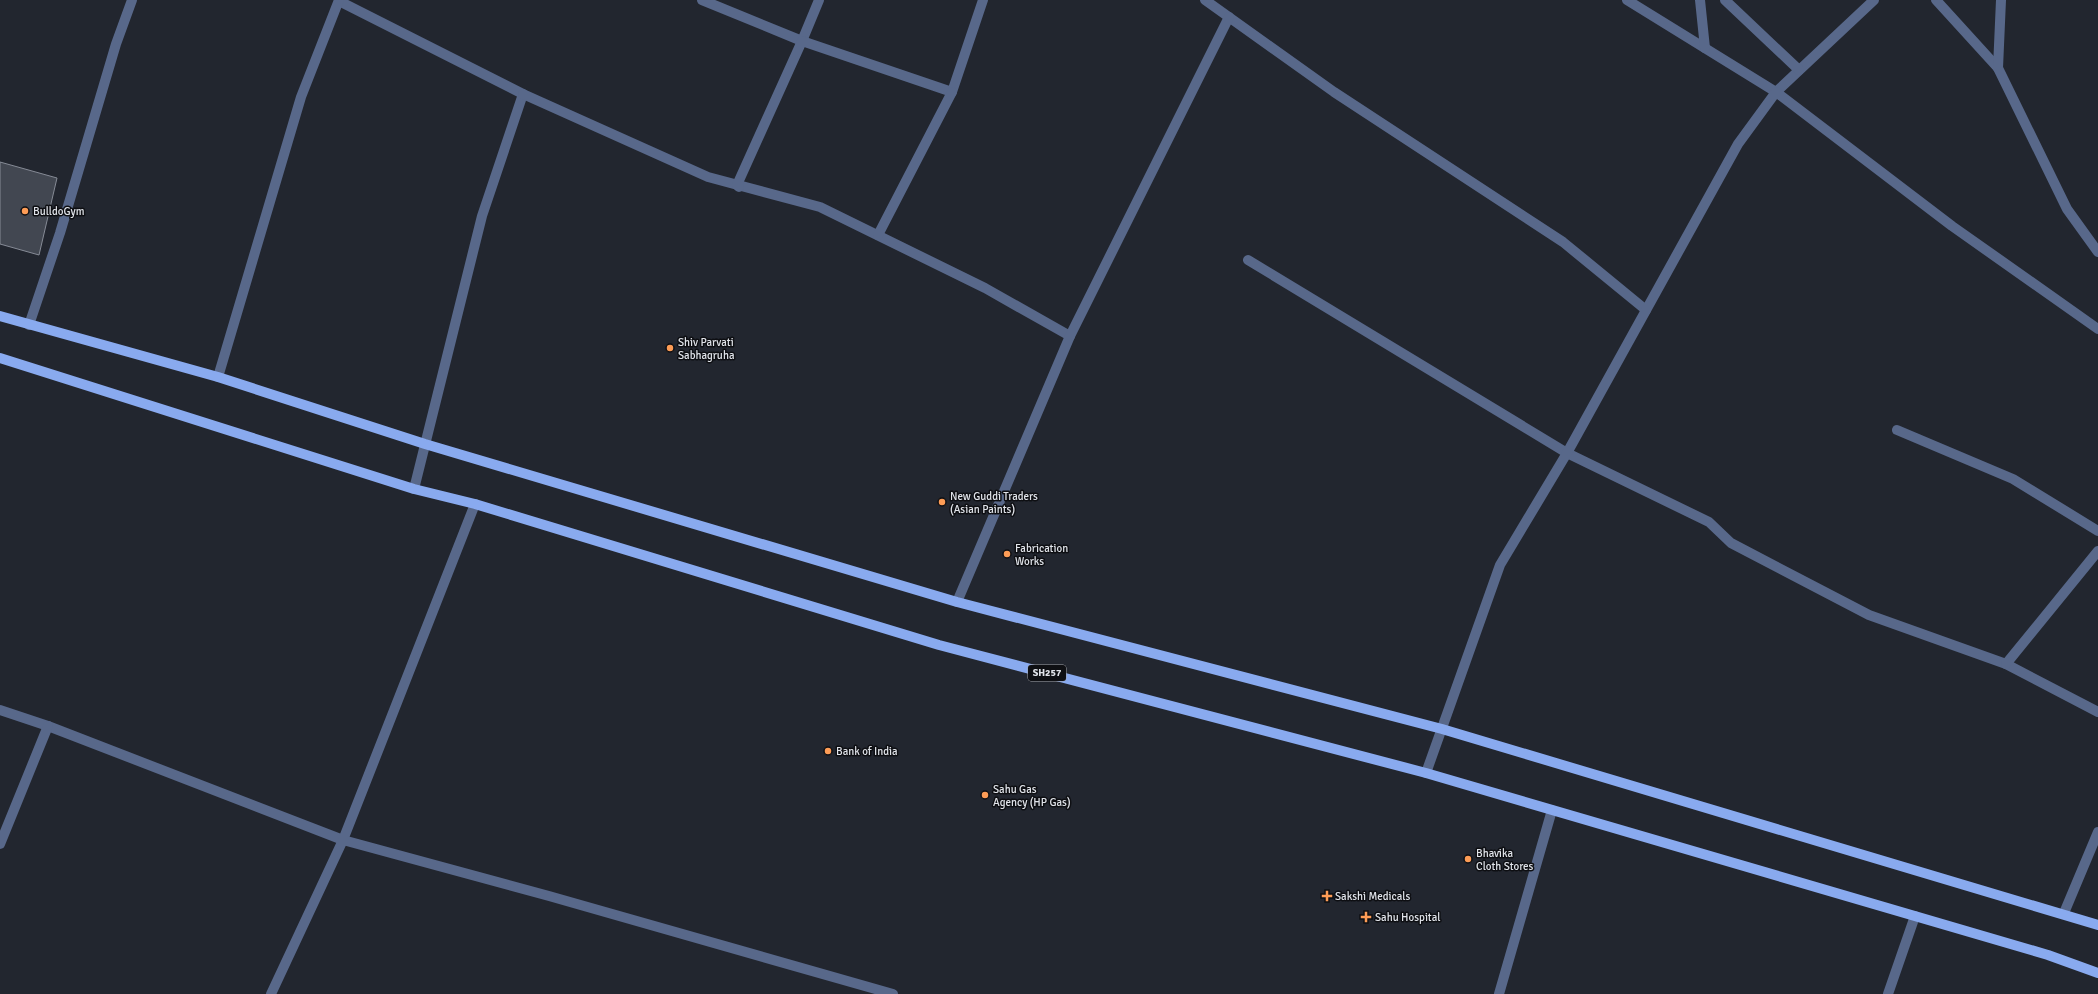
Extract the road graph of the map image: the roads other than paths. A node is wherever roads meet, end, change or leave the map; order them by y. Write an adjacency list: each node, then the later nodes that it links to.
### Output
1 (132, 0): 27 (street)
2 (339, 0): 20 (street); 31 (street)
3 (702, 0): 14 (street)
4 (819, 0): 14 (street)
5 (983, 0): 18 (street)
6 (1204, 0): 13 (street)
7 (1627, 0): 15 (street)
8 (1700, 0): 15 (street)
9 (1725, 0): 17 (street)
10 (1874, 0): 17 (street)
11 (1936, 0): 16 (street)
12 (2001, 0): 16 (street)
13 (1229, 17): 25 (street); 29 (street)
14 (802, 40): 18 (street); 21 (street)
15 (1705, 48): 19 (street)
16 (1998, 68): 23 (street)
17 (1799, 70): 19 (street)
18 (952, 92): 22 (street)
19 (1776, 92): 25 (street); 28 (street)
20 (523, 94): 21 (street); 33 (street)
21 (738, 186): 22 (street)
22 (878, 236): 29 (street)
23 (2098, 252)
24 (1248, 260): 34 (street)
25 (1646, 310): 34 (street)
26 (0, 316): 27 (main road)
27 (29, 325): 31 (main road)
28 (2098, 329)
29 (1070, 336): 39 (street)
30 (0, 358): 35 (main road, SH257)
31 (218, 377): 33 (main road)
32 (1897, 430): 37 (street)
33 (425, 444): 35 (street); 39 (main road)
34 (1567, 453): 40 (street); 44 (street)
35 (414, 489): 36 (main road, SH257)
36 (475, 504): 45 (main road, SH257); 48 (street)
37 (2098, 531)
38 (2098, 552): 40 (street)
39 (957, 602): 44 (main road)
40 (2006, 664): 42 (street)
41 (0, 710): 43 (street)
42 (2098, 712)
43 (48, 726): 48 (street); 49 (street)
44 (1442, 729): 45 (street); 50 (main road)
45 (1426, 773): 46 (main road, SH257)
46 (1552, 810): 51 (main road, SH257); 57 (street)
47 (2098, 832): 50 (street)
48 (343, 840): 54 (street); 55 (street)
49 (0, 844)
50 (2064, 913): 52 (main road)
51 (1915, 916): 53 (main road, SH257); 58 (street)
52 (2098, 925)
53 (2098, 973)
54 (878, 992): 56 (street)
55 (271, 994)
56 (893, 994)
57 (1499, 994)
58 (1888, 994)

